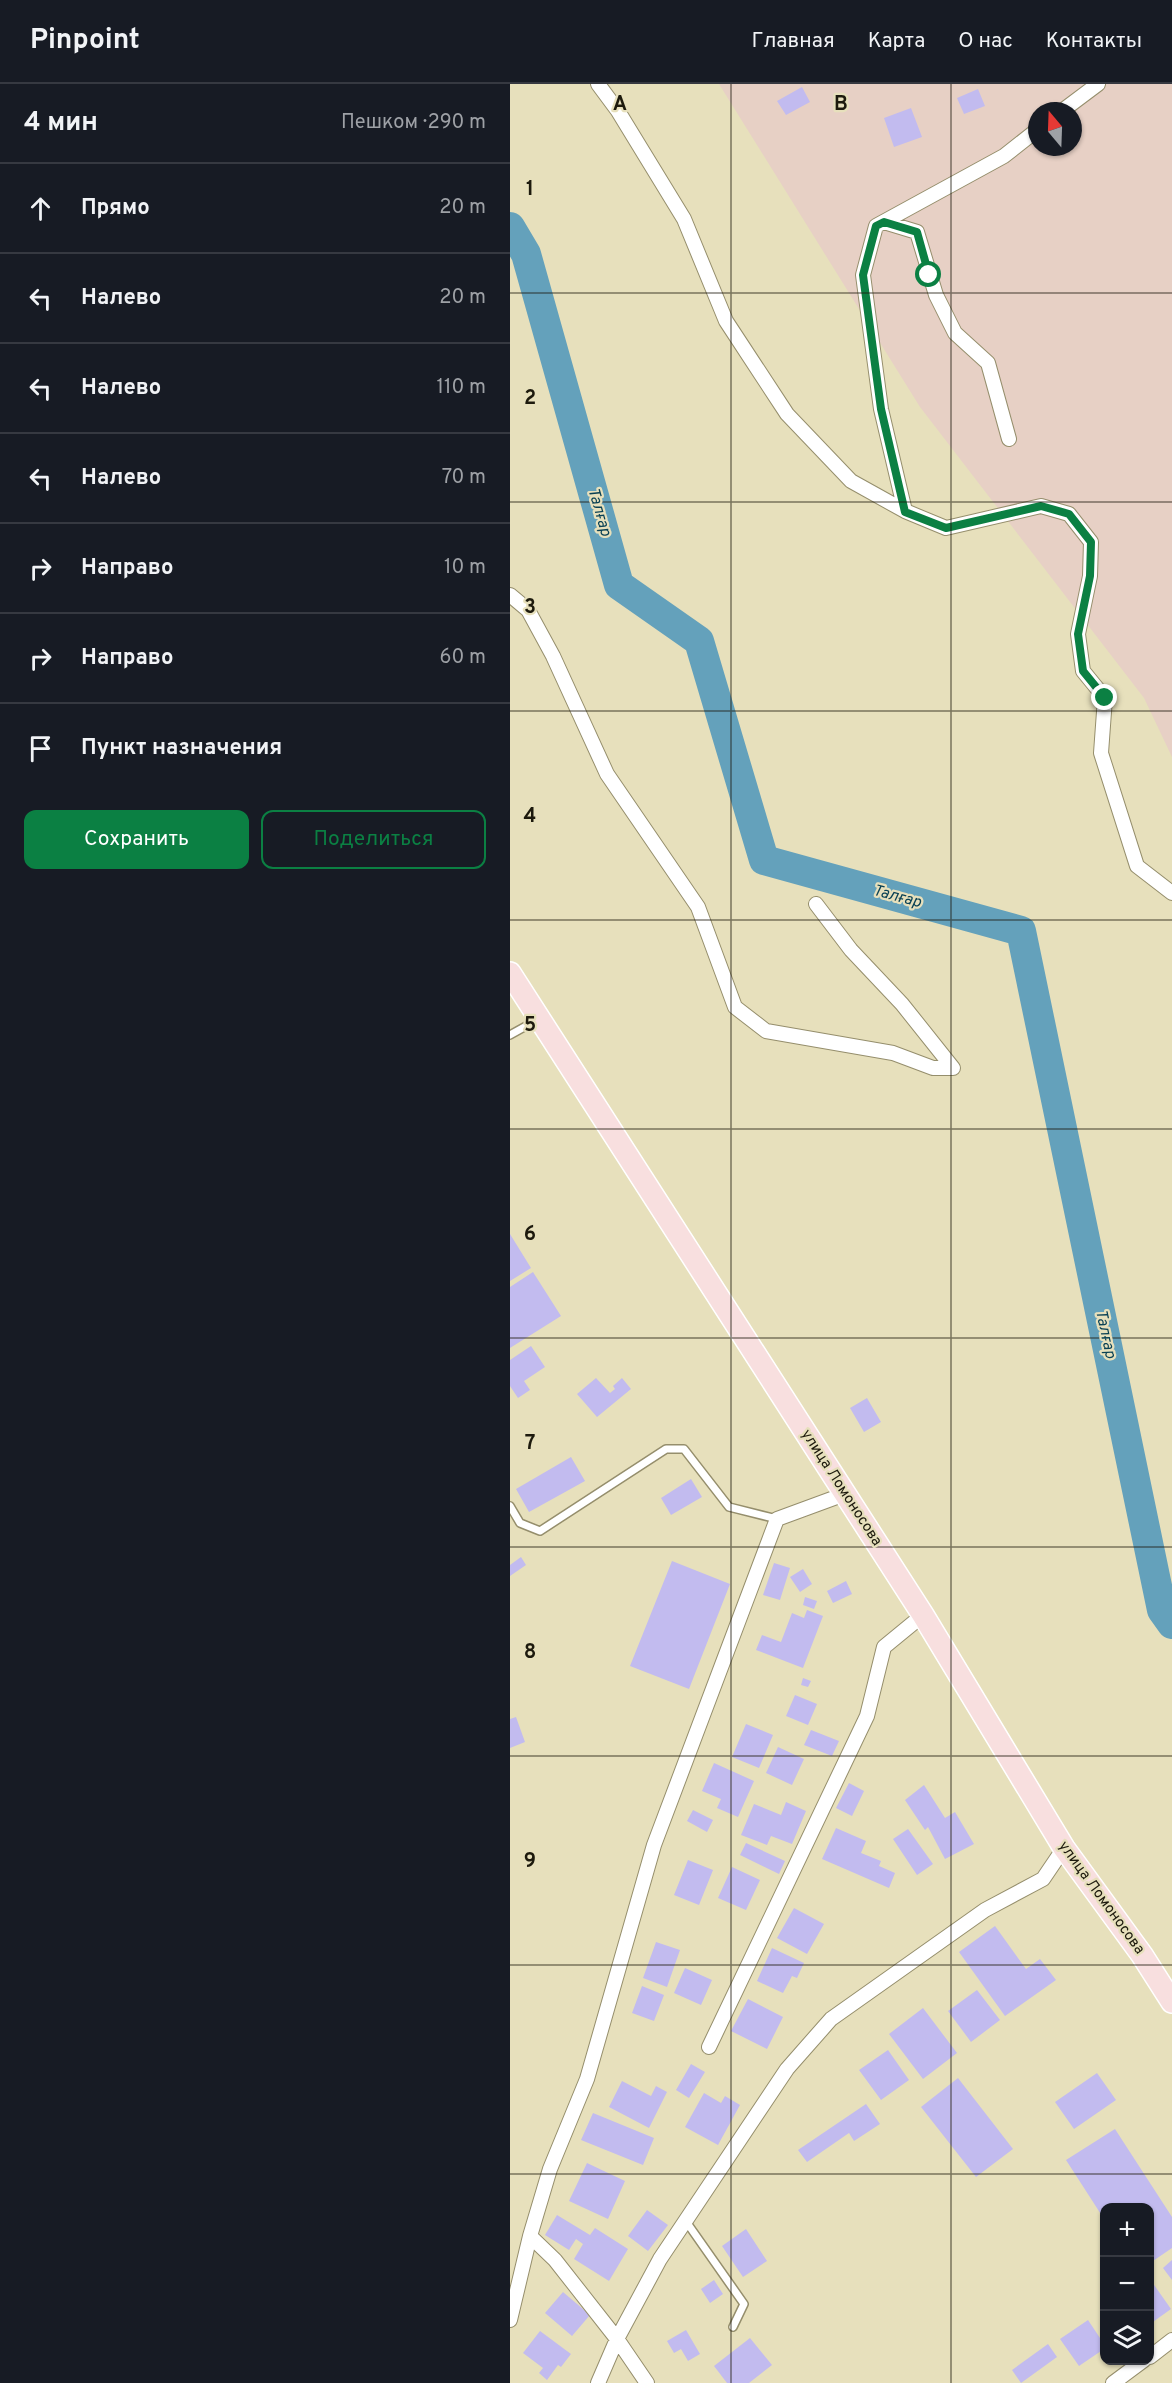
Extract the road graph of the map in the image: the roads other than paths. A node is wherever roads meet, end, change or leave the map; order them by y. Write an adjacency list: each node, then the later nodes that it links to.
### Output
1 (598, 84): 7 (street)
2 (1098, 84): 3 (street)
3 (1074, 102)
4 (1028, 137): 5 (street)
5 (884, 222): 6 (street); 7 (street)
6 (1009, 439)
7 (905, 512): 9 (street)
8 (510, 595): 10 (street)
9 (1172, 893)
10 (816, 904)
11 (510, 973): 12 (main road, улица Ломоносова)
12 (539, 1018): 13 (lane); 14 (main road, улица Ломоносова)
13 (510, 1035)
14 (845, 1494): 16 (street); 17 (main road, улица Ломоносова)
15 (510, 1506): 16 (lane)
16 (777, 1520): 22 (street)
17 (922, 1615): 18 (main road, улица Ломоносова); 20 (street)
18 (1064, 1848): 19 (main road, улица Ломоносова); 21 (street)
19 (1172, 2001)
20 (709, 2047)
21 (685, 2220): 24 (lane); 25 (street)
22 (530, 2236): 23 (street); 25 (street)
23 (510, 2320)
24 (734, 2326)
25 (617, 2339): 29 (street); 30 (street)
26 (1172, 2340): 27 (street)
27 (1154, 2353)
28 (1138, 2365): 31 (street)
29 (598, 2383)
30 (647, 2383)
31 (1113, 2383)

